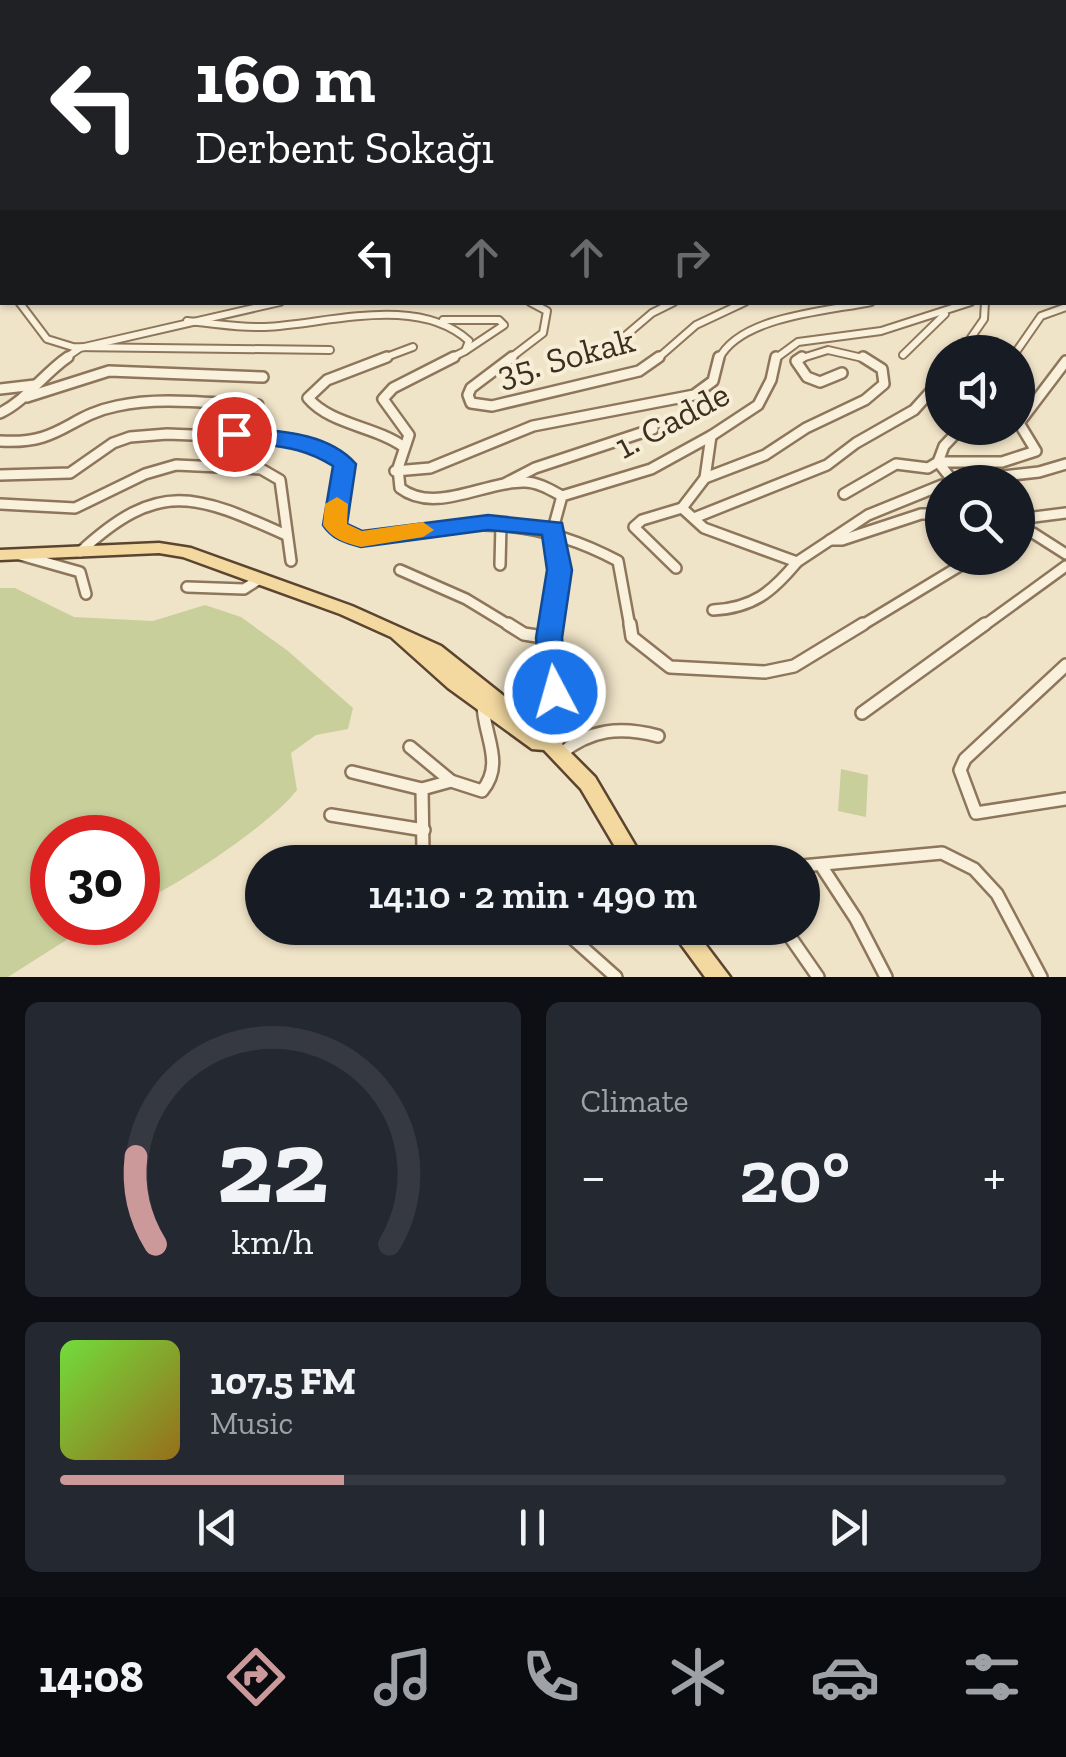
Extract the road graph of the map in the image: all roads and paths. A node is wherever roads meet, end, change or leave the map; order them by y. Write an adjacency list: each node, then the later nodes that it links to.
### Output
1 (21, 305): 19 (street)
2 (265, 305): 13 (street)
3 (537, 305): 5 (street, 35. Sokak)
4 (668, 305): 17 (street)
5 (738, 305)
6 (856, 305): 14 (street)
7 (964, 305): 10 (street, 1. Cadde)
8 (985, 305): 15 (street)
9 (1066, 307): 16 (street)
10 (947, 312): 22 (street); 33 (street, 1. Cadde)
11 (436, 320): 12 (street); 13 (street); 21 (street)
12 (499, 320): 21 (street)
13 (187, 321): 19 (street)
14 (746, 333): 40 (street)
15 (973, 335)
16 (1026, 335)
17 (625, 336)
18 (413, 347): 36 (street)
19 (80, 348): 20 (street); 26 (street)
20 (330, 350)
21 (465, 351): 36 (street)
22 (903, 355)
23 (1066, 362): 37 (street)
24 (842, 373): 43 (street)
25 (263, 376): 28 (street)
26 (35, 384): 27 (street); 28 (street)
27 (0, 389)
28 (24, 398): 31 (street)
29 (925, 404): 53 (street)
30 (258, 405): 34 (street)
31 (0, 414)
32 (653, 429): 44 (street)
33 (711, 436): 43 (street); 47 (street, 1. Cadde)
34 (0, 441)
35 (945, 445): 37 (street)
36 (404, 447): 40 (street)
37 (938, 462): 38 (street); 46 (street)
38 (940, 465)
39 (1066, 467): 41 (street)
40 (395, 471): 44 (street)
41 (1035, 472)
42 (0, 475): 54 (street)
43 (705, 478): 49 (street)
44 (502, 486): 47 (street)
45 (925, 493): 58 (street)
46 (844, 494)
47 (562, 496): 55 (street)
48 (0, 504): 57 (street)
49 (682, 508): 53 (street); 67 (street)
50 (1066, 513): 52 (street)
51 (925, 514): 58 (street)
52 (1035, 516)
53 (694, 518): 64 (street)
54 (501, 524): 55 (street); 65 (street)
55 (553, 529): 69 (street); 75 (street)
56 (1035, 535): 60 (street)
57 (286, 536): 59 (street); 63 (street)
58 (828, 540): 64 (street)
59 (80, 552): 62 (main road); 70 (main road)
60 (1066, 554)
61 (0, 556): 62 (main road)
62 (20, 556): 72 (street)
63 (291, 560)
64 (797, 562): 73 (street)
65 (500, 565)
66 (1066, 566): 79 (street)
67 (676, 568)
68 (400, 570): 75 (street)
69 (944, 575)
70 (258, 580): 71 (street); 74 (main road)
71 (187, 587)
72 (86, 594)
73 (713, 610)
74 (390, 628): 77 (main road); 80 (main road)
75 (549, 638): 80 (street)
76 (1066, 665): 87 (street)
77 (454, 683): 78 (main road); 80 (main road)
78 (483, 705): 80 (main road); 85 (street)
79 (862, 713)
80 (532, 723): 83 (main road); 83 (main road)
81 (658, 736): 83 (street)
82 (410, 746): 85 (street)
83 (560, 754): 91 (main road)
84 (352, 772): 86 (street)
85 (451, 781): 86 (street)
86 (422, 789): 89 (street)
87 (1066, 799)
88 (331, 815): 89 (street)
89 (424, 830): 90 (street)
90 (422, 845)
91 (625, 845)
92 (822, 866): 99 (street); 100 (street)
93 (581, 945): 97 (street)
94 (691, 945): 96 (main road)
95 (796, 945): 98 (street)
96 (712, 976)
97 (616, 977)
98 (818, 977)
99 (886, 977)
100 (1041, 977)

